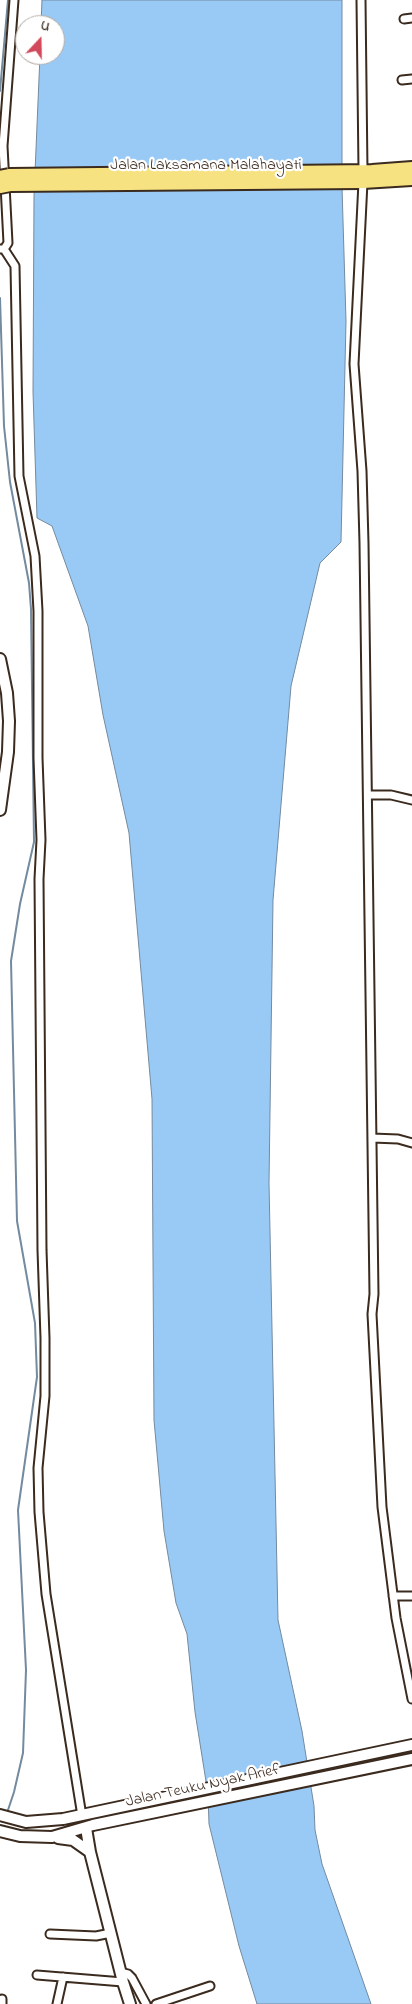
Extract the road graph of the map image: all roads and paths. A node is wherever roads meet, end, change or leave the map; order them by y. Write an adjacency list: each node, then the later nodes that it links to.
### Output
1 (14, 0): 5 (street)
2 (360, 0): 8 (street)
3 (412, 79): 4 (street)
4 (402, 80)
5 (2, 146): 11 (street)
6 (412, 168): 7 (highway, Jalan Laksamana Malahayati)
7 (394, 175): 8 (highway, Jalan Laksamana Malahayati); 9 (highway, Jalan Laksamana Malahayati)
8 (364, 176): 10 (highway, Jalan Laksamana Malahayati); 13 (street)
9 (412, 179)
10 (5, 181)
11 (1, 249): 24 (street)
12 (0, 659): 15 (main road)
13 (369, 796): 14 (street); 16 (street)
14 (412, 800)
15 (0, 810)
16 (372, 1138): 17 (street); 18 (street)
17 (412, 1143)
18 (393, 1596): 19 (street); 20 (street)
19 (410, 1596)
20 (412, 1699)
21 (412, 1745): 24 (main road, Jalan Teuku Nyak Arief)
22 (412, 1759): 25 (main road, Jalan Teuku Nyak Arief)
23 (0, 1815): 24 (main road, Jalan Teuku Nyak Arief)
24 (87, 1815)
25 (90, 1826): 27 (main road, Jalan Teuku Nyak Arief); 28 (main road)
26 (0, 1831): 27 (main road, Jalan Teuku Nyak Arief)
27 (52, 1837): 28 (main road)
28 (90, 1852): 29 (main road)
29 (110, 1933): 30 (street); 33 (main road)
30 (50, 1934)
31 (37, 1975): 32 (street)
32 (63, 1977): 33 (street); 35 (street)
33 (121, 1977): 36 (main road); 37 (street)
34 (210, 1986): 38 (street)
35 (57, 2004)
36 (130, 2004)
37 (146, 2004)
38 (156, 2004)

